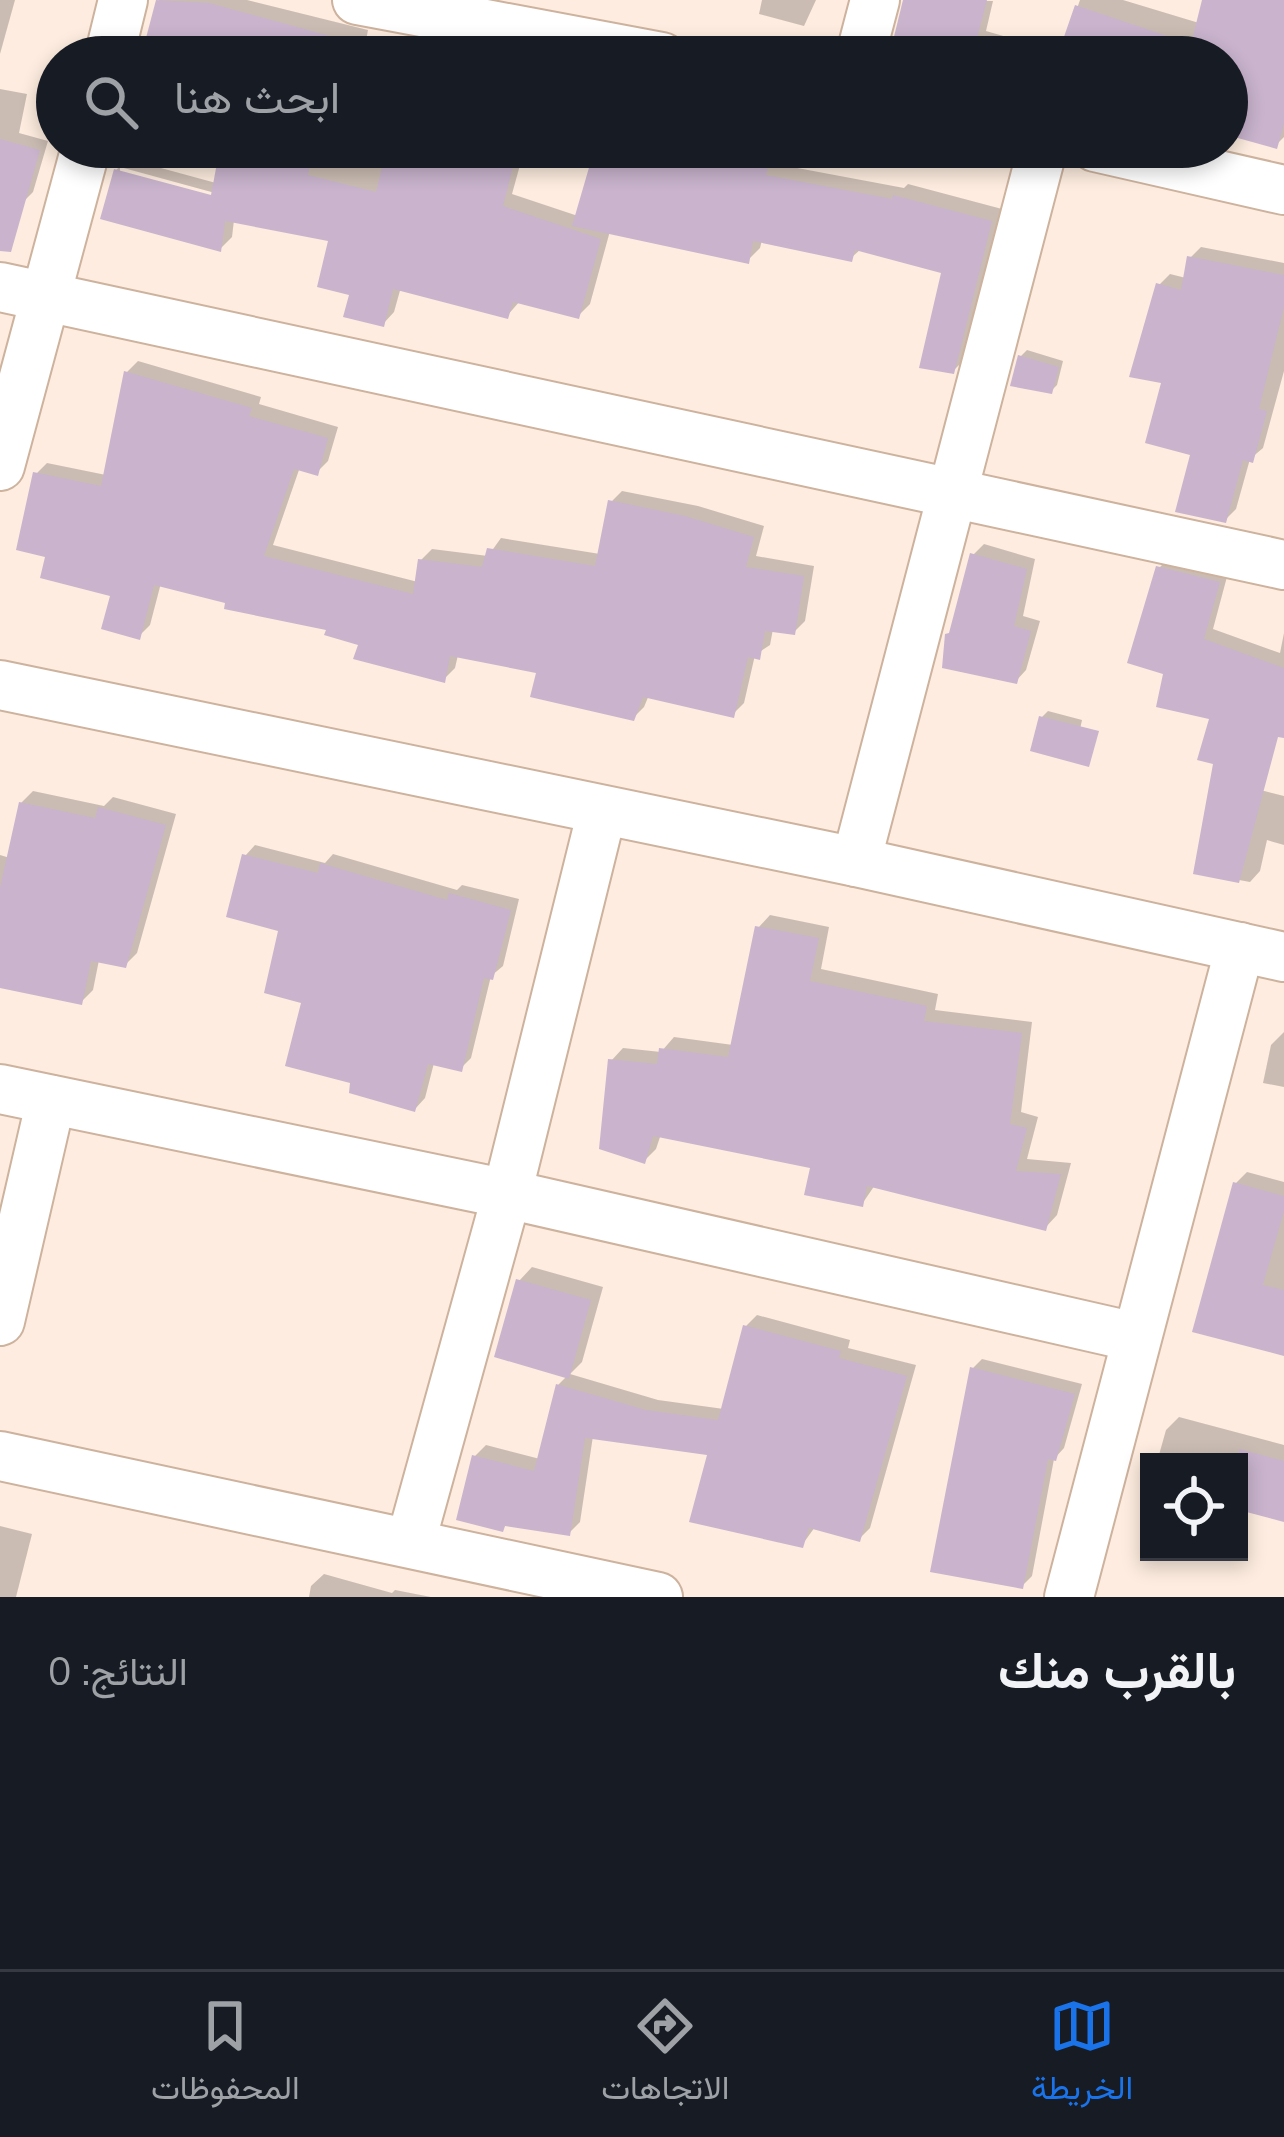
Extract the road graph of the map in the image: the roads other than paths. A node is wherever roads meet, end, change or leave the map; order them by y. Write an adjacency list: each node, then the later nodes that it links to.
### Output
1 (123, 0): 5 (street)
2 (357, 0): 4 (street)
3 (874, 0): 7 (street)
4 (432, 7): 6 (street)
5 (114, 36)
6 (565, 36)
7 (865, 36)
8 (81, 168): 13 (street)
9 (1037, 168): 15 (street)
10 (1187, 168): 11 (street)
11 (1284, 190)
12 (0, 287): 13 (street)
13 (47, 297): 14 (street); 15 (street)
14 (0, 466)
15 (952, 492): 16 (street); 19 (street)
16 (1284, 565)
17 (0, 685): 18 (street)
18 (602, 811): 19 (street); 23 (street)
19 (856, 862): 20 (street)
20 (1262, 952): 25 (street)
21 (0, 1089): 22 (street)
22 (51, 1100): 23 (street); 24 (street)
23 (507, 1194): 25 (street); 27 (street)
24 (0, 1322)
25 (1136, 1337): 29 (street)
26 (0, 1456): 27 (street)
27 (411, 1541): 28 (street)
28 (654, 1597)
29 (1069, 1597)

